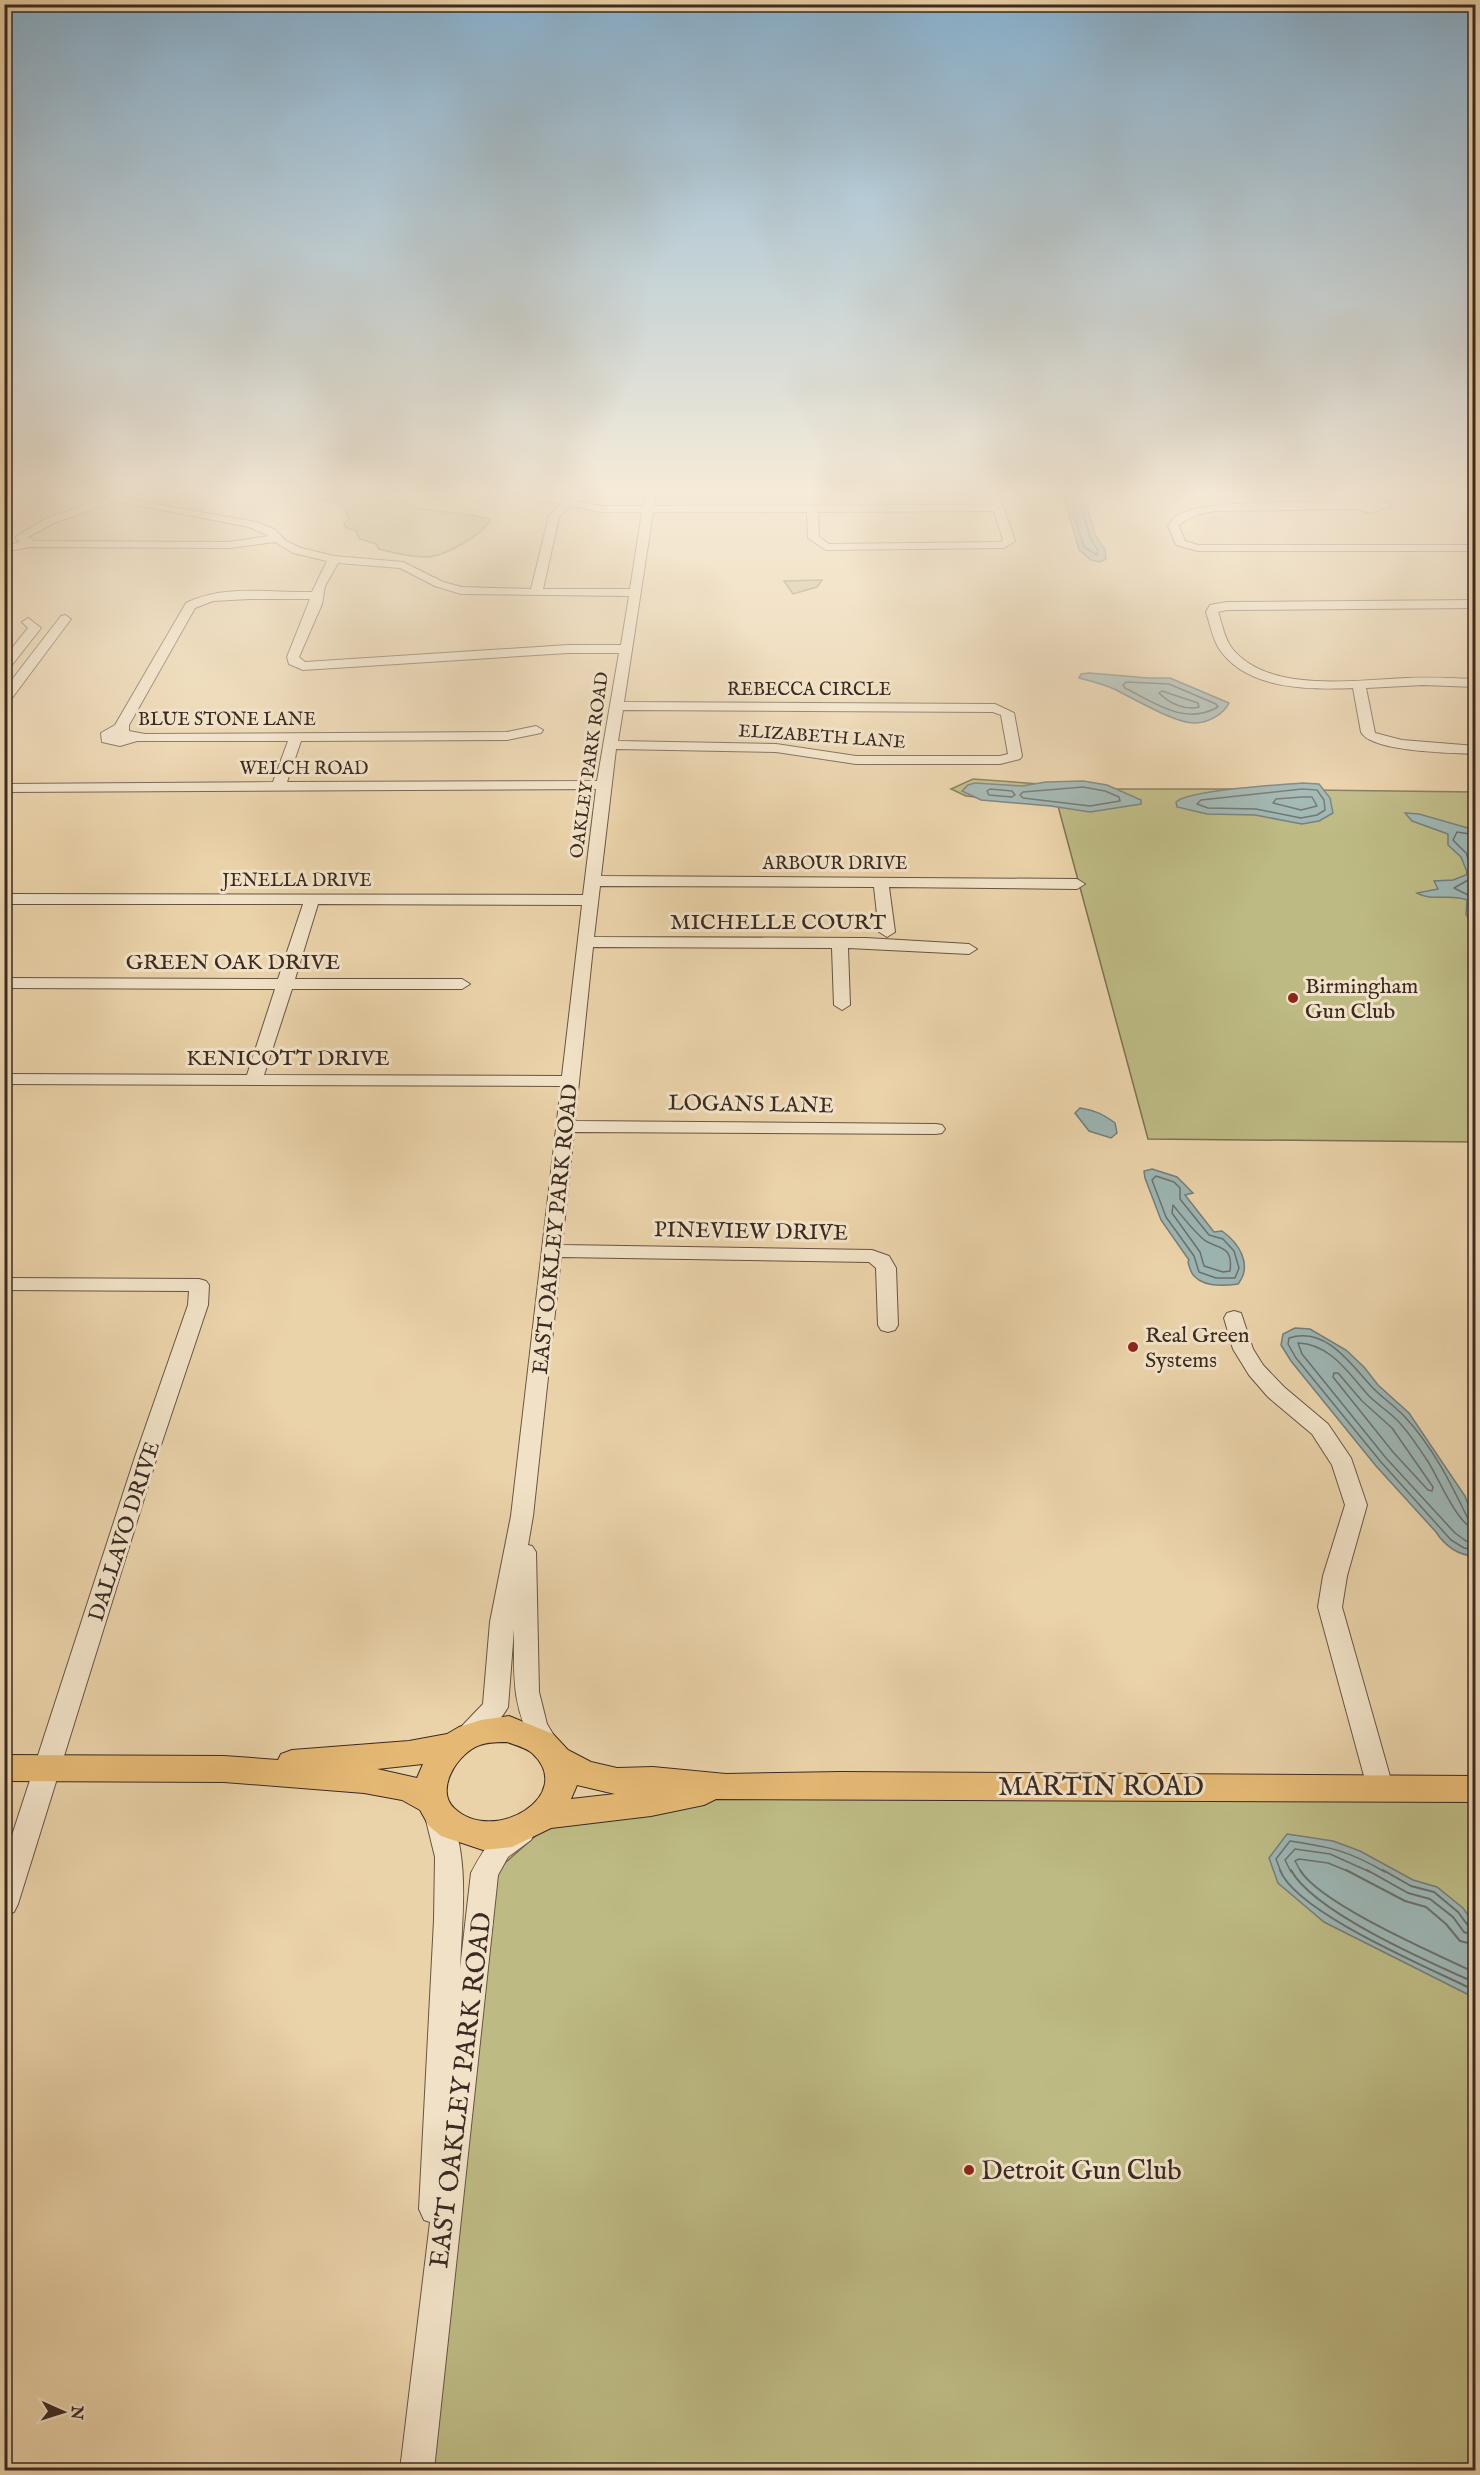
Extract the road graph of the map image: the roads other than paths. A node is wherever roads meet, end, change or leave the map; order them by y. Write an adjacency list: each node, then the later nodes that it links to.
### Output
1 (192, 604): 15 (street, BLUE STONE LANE)
2 (316, 604): 7 (street)
3 (633, 604): 7 (street, OAKLEY PARK ROAD)
4 (1476, 604): 10 (street)
5 (65, 619): 11 (street)
6 (28, 622): 8 (street)
7 (626, 649): 12 (street, OAKLEY PARK ROAD)
8 (4, 667)
9 (1476, 683): 10 (street)
10 (1359, 685): 17 (street)
11 (4, 699)
12 (617, 705): 13 (street, REBECCA CIRCLE); 16 (street, OAKLEY PARK ROAD)
13 (1002, 709): 16 (street, ELIZABETH LANE)
14 (536, 730): 15 (street, BLUE STONE LANE)
15 (296, 737): 20 (street)
16 (609, 746): 18 (street, OAKLEY PARK ROAD)
17 (1476, 750)
18 (604, 785): 20 (street, WELCH ROAD); 21 (street, OAKLEY PARK ROAD)
19 (4, 788): 20 (street, WELCH ROAD)
20 (278, 788)
21 (592, 881): 22 (street, ARBOUR DRIVE); 26 (street, OAKLEY PARK ROAD)
22 (882, 883): 23 (street, ARBOUR DRIVE); 27 (street)
23 (1077, 884)
24 (4, 899): 25 (street, JENELLA DRIVE)
25 (312, 900): 26 (street, JENELLA DRIVE); 32 (street)
26 (590, 900): 28 (street, OAKLEY PARK ROAD)
27 (887, 932)
28 (586, 942): 29 (street, MICHELLE COURT); 37 (street, EAST OAKLEY PARK ROAD)
29 (840, 943): 30 (street, MICHELLE COURT); 34 (street)
30 (969, 949)
31 (4, 983): 32 (street, GREEN OAK DRIVE)
32 (284, 984): 33 (street, GREEN OAK DRIVE); 35 (street)
33 (462, 984)
34 (842, 1005)
35 (254, 1078): 36 (street, KENICOTT DRIVE); 37 (street, KENICOTT DRIVE)
36 (4, 1079)
37 (571, 1081): 38 (street, EAST OAKLEY PARK ROAD)
38 (565, 1126): 39 (street, LOGANS LANE); 40 (street, EAST OAKLEY PARK ROAD)
39 (936, 1129)
40 (552, 1251): 43 (street, PINEVIEW DRIVE); 44 (street, EAST OAKLEY PARK ROAD)
41 (4, 1284): 48 (street, DALLAVO DRIVE)
42 (1234, 1318): 51 (street)
43 (888, 1326)
44 (522, 1516): 45 (street, EAST OAKLEY PARK ROAD); 46 (street, EAST OAKLEY PARK ROAD)
45 (461, 1741): 46 (main road); 49 (main road); 53 (main road)
46 (552, 1752): 50 (main road, MARTIN ROAD); 54 (main road)
47 (4, 1768): 48 (main road)
48 (48, 1768): 49 (main road); 55 (street, DALLAVO DRIVE)
49 (224, 1769): 53 (main road)
50 (726, 1787): 51 (main road, MARTIN ROAD); 54 (main road, MARTIN ROAD)
51 (1380, 1787): 52 (main road, MARTIN ROAD)
52 (1476, 1789)
53 (435, 1806): 54 (main road); 56 (street, EAST OAKLEY PARK ROAD)
54 (536, 1822): 56 (street, EAST OAKLEY PARK ROAD)
55 (4, 1904)
56 (428, 2367): 57 (street, EAST OAKLEY PARK ROAD)
57 (417, 2470)

